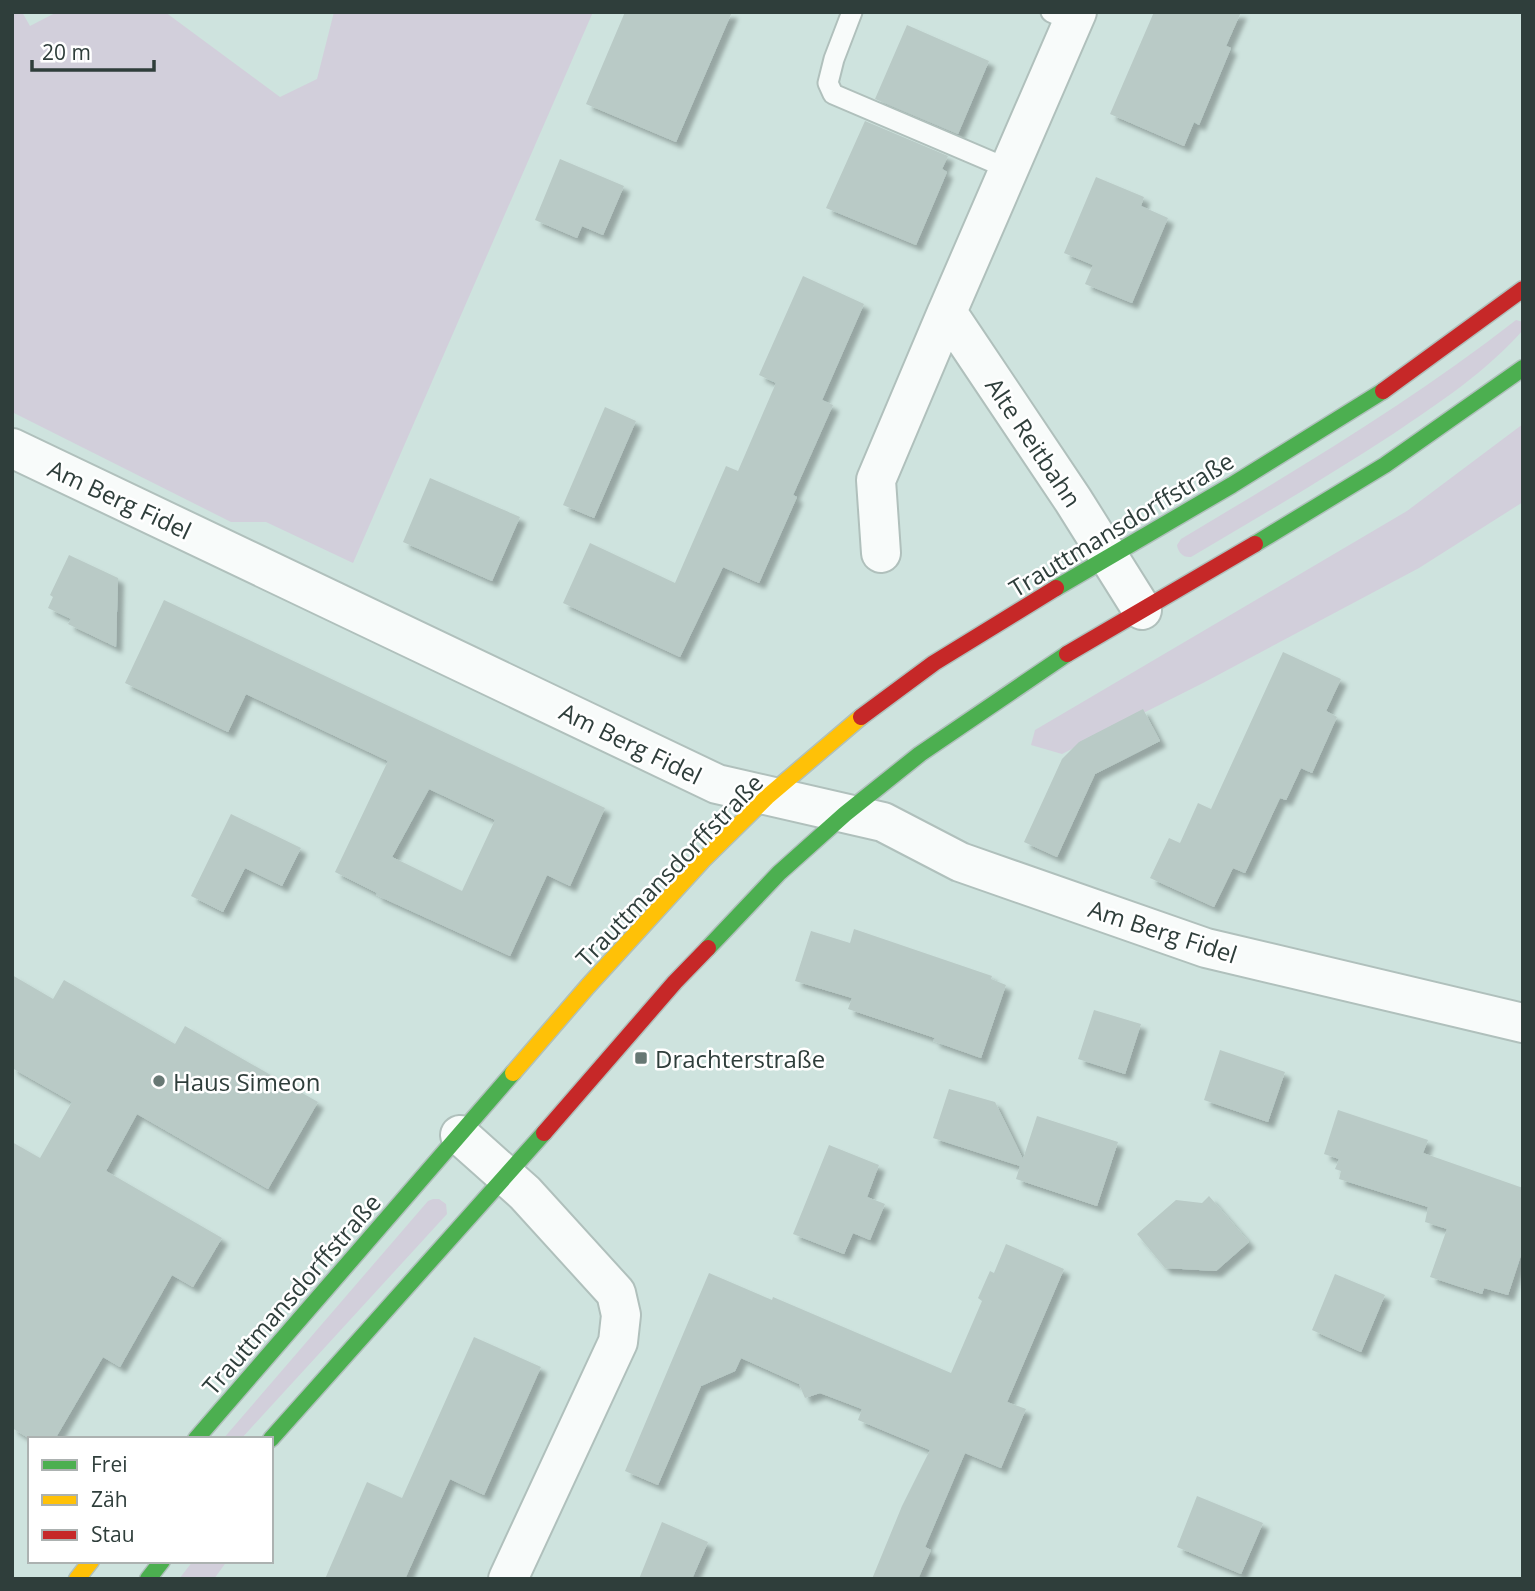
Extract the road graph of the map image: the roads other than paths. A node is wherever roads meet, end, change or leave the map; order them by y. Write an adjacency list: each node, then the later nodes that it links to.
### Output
1 (852, 12): 3 (lane)
2 (1067, 15): 3 (street)
3 (1009, 169): 5 (street)
4 (1523, 289): 9 (street, Trauttmansdorffstraße)
5 (947, 312): 8 (street); 9 (street, Alte Reitbahn)
6 (1523, 368): 10 (street)
7 (12, 448): 11 (street, Am Berg Fidel)
8 (881, 553)
9 (1109, 556): 10 (street, Alte Reitbahn); 11 (street, Trauttmansdorffstraße)
10 (1142, 610): 12 (street)
11 (767, 797): 12 (street, Am Berg Fidel); 14 (street, Trauttmansdorffstraße)
12 (845, 814): 13 (street, Am Berg Fidel); 15 (street)
13 (1523, 1023)
14 (460, 1135): 15 (street); 16 (street, Trauttmansdorffstraße)
15 (508, 1176): 17 (street); 22 (street)
16 (197, 1437)
17 (273, 1437)
18 (89, 1563): 20 (street)
19 (160, 1563): 21 (street)
20 (77, 1579)
21 (148, 1579)
22 (508, 1579)

